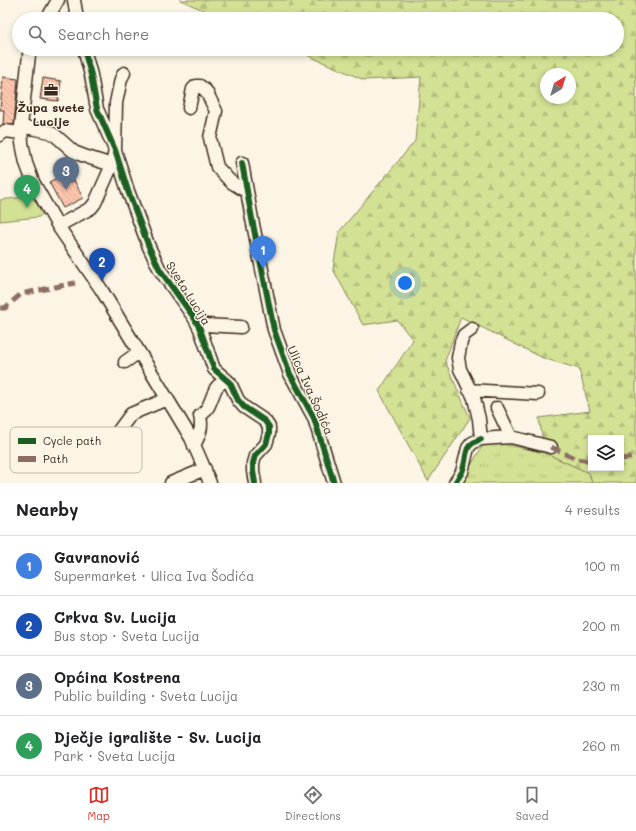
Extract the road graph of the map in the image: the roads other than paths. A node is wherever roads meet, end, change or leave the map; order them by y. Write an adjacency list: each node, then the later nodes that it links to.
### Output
1 (58, 0): 3 (street)
2 (74, 0): 4 (street)
3 (50, 12)
4 (76, 12)
5 (29, 56): 9 (street)
6 (86, 56): 11 (street, Sveta Lucija)
7 (124, 73): 11 (street, Sveta Lucija)
8 (189, 108): 14 (street)
9 (21, 129): 10 (street); 13 (street); 15 (street)
10 (0, 135)
11 (115, 150): 13 (street, Sveta Lucija); 16 (street, Sveta Lucija)
12 (242, 163): 14 (street, Ulica Iva Šodića)
13 (112, 165): 15 (street, Sveta Lucija)
14 (247, 192): 35 (street, Ulica Iva Šodića)
15 (58, 226): 19 (street)
16 (195, 319): 17 (street); 21 (street, Sveta Lucija)
17 (241, 327)
18 (472, 329): 22 (street)
19 (139, 352): 20 (street); 24 (street)
20 (125, 362)
21 (226, 379): 29 (street); 34 (street, Sveta Lucija)
22 (469, 390): 23 (street); 28 (street)
23 (538, 394)
24 (167, 399): 26 (street); 29 (street)
25 (497, 408): 27 (street)
26 (121, 427)
27 (511, 437): 28 (street); 30 (street)
28 (481, 439): 36 (street)
29 (194, 446): 31 (street)
30 (552, 447)
31 (205, 468): 32 (street); 33 (street)
32 (171, 483)
33 (210, 483)
34 (255, 483)
35 (334, 483)
36 (455, 483)

